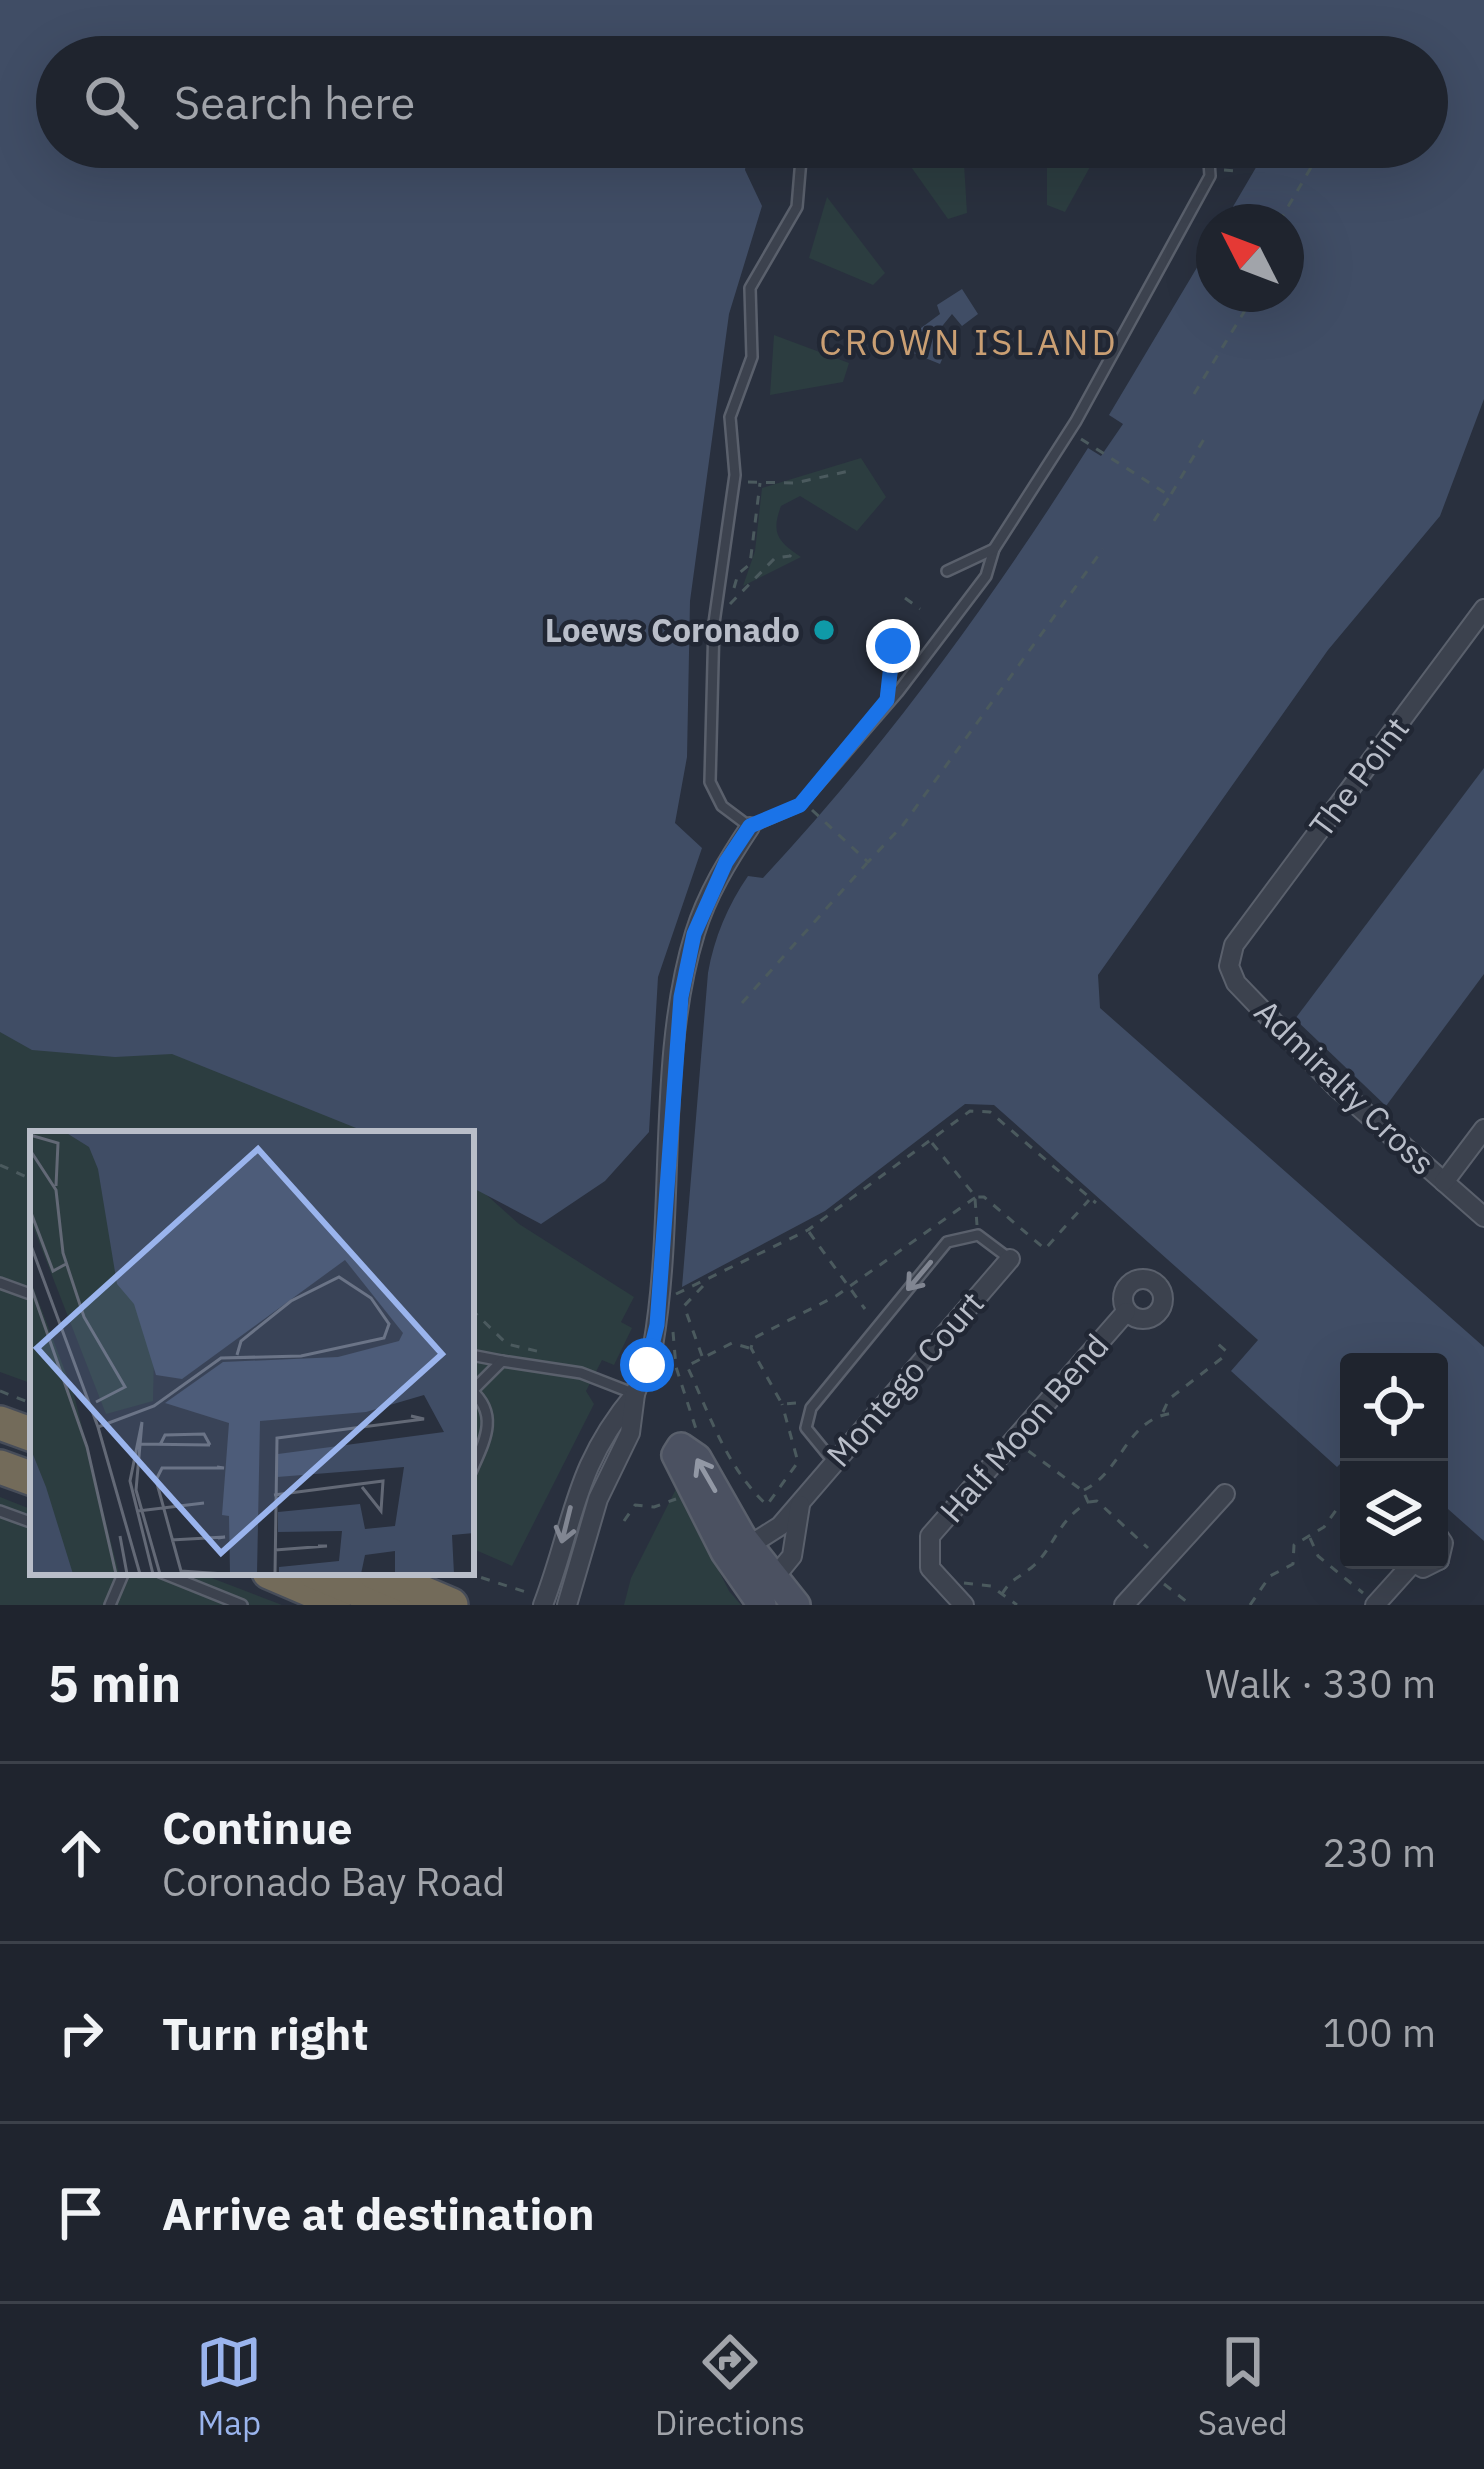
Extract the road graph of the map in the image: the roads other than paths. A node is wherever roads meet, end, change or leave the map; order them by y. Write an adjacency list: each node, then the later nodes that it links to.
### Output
1 (799, 168): 8 (lane)
2 (1210, 168): 3 (lane)
3 (994, 549): 4 (lane); 7 (lane)
4 (946, 572)
5 (1484, 609): 9 (street, The Point)
6 (893, 646): 7 (lane)
7 (887, 700): 8 (lane)
8 (750, 826): 21 (street)
9 (1234, 944): 11 (street, Admiralty Cross)
10 (1484, 1129): 11 (street)
11 (1444, 1182): 12 (street, Admiralty Cross)
12 (1484, 1217)
13 (1010, 1259): 25 (street, Montego Court); 25 (lane, one-way to 25)
14 (0, 1283): 16 (lane)
15 (1162, 1283): 50 (street, Half Moon Bend)
16 (30, 1294)
17 (474, 1356): 18 (lane)
18 (502, 1361): 19 (lane); 21 (lane)
19 (474, 1389)
20 (474, 1393): 24 (lane)
21 (635, 1394): 41 (street, one-way to 41); 47 (street)
22 (0, 1423): 23 (highway)
23 (30, 1434)
24 (474, 1458)
25 (832, 1461): 29 (street, Montego Court)
26 (0, 1467): 27 (highway)
27 (30, 1478)
28 (1225, 1494): 51 (street)
29 (801, 1500): 32 (street, Montego Court); 39 (street, Montego Court)
30 (0, 1510): 31 (lane)
31 (30, 1522)
32 (750, 1545): 39 (street); 48 (street, one-way to 48)
33 (1402, 1569): 40 (street)
34 (123, 1575): 42 (lane)
35 (167, 1575): 43 (lane)
36 (276, 1575): 44 (highway)
37 (322, 1575): 45 (highway)
38 (381, 1575): 46 (highway)
39 (774, 1578): 49 (street)
40 (1369, 1599)
41 (544, 1603)
42 (110, 1605)
43 (242, 1605)
44 (344, 1605)
45 (394, 1605)
46 (451, 1605)
47 (567, 1605)
48 (761, 1605)
49 (796, 1605)
50 (964, 1605)
51 (1124, 1605)

